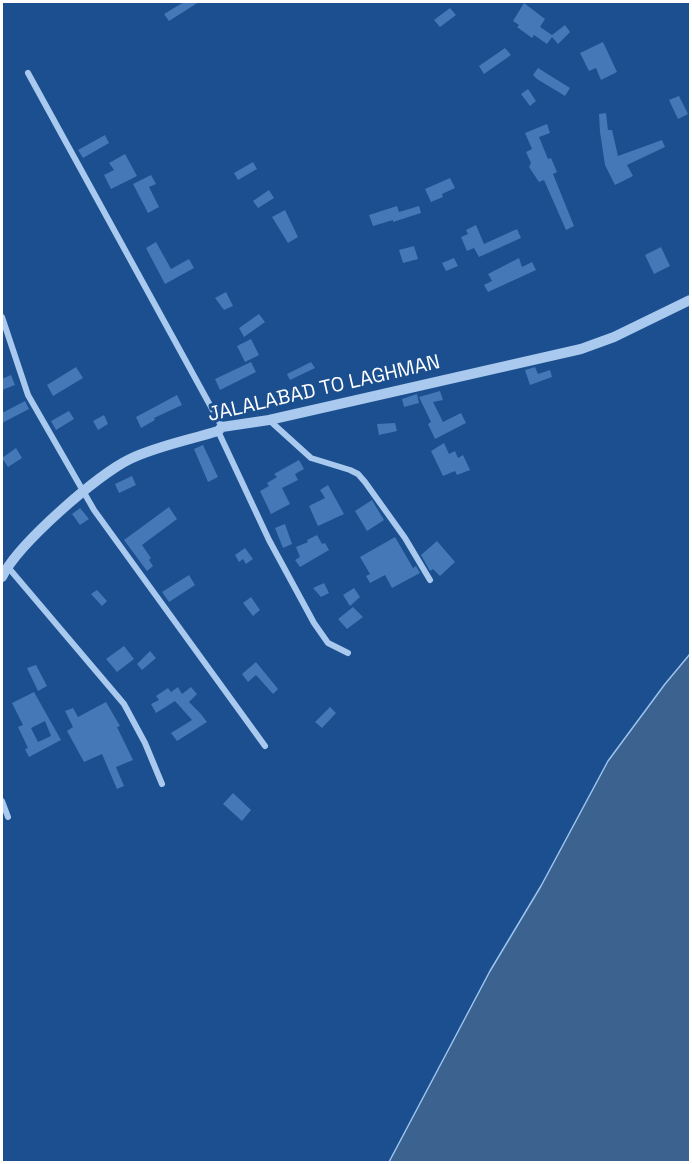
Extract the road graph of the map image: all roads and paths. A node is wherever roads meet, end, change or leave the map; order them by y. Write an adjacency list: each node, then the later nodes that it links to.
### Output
1 (28, 73): 5 (street)
2 (690, 300): 4 (street, JALALABAD TO LAGHMAN)
3 (2, 316): 6 (street)
4 (269, 420): 5 (street, JALALABAD TO LAGHMAN); 8 (street)
5 (220, 429): 6 (street, JALALABAD TO LAGHMAN); 9 (street)
6 (84, 491): 7 (street, JALALABAD TO LAGHMAN); 10 (street)
7 (4, 571): 11 (street)
8 (430, 580)
9 (348, 653)
10 (265, 746)
11 (162, 784)
12 (2, 801): 13 (street)
13 (9, 817)

